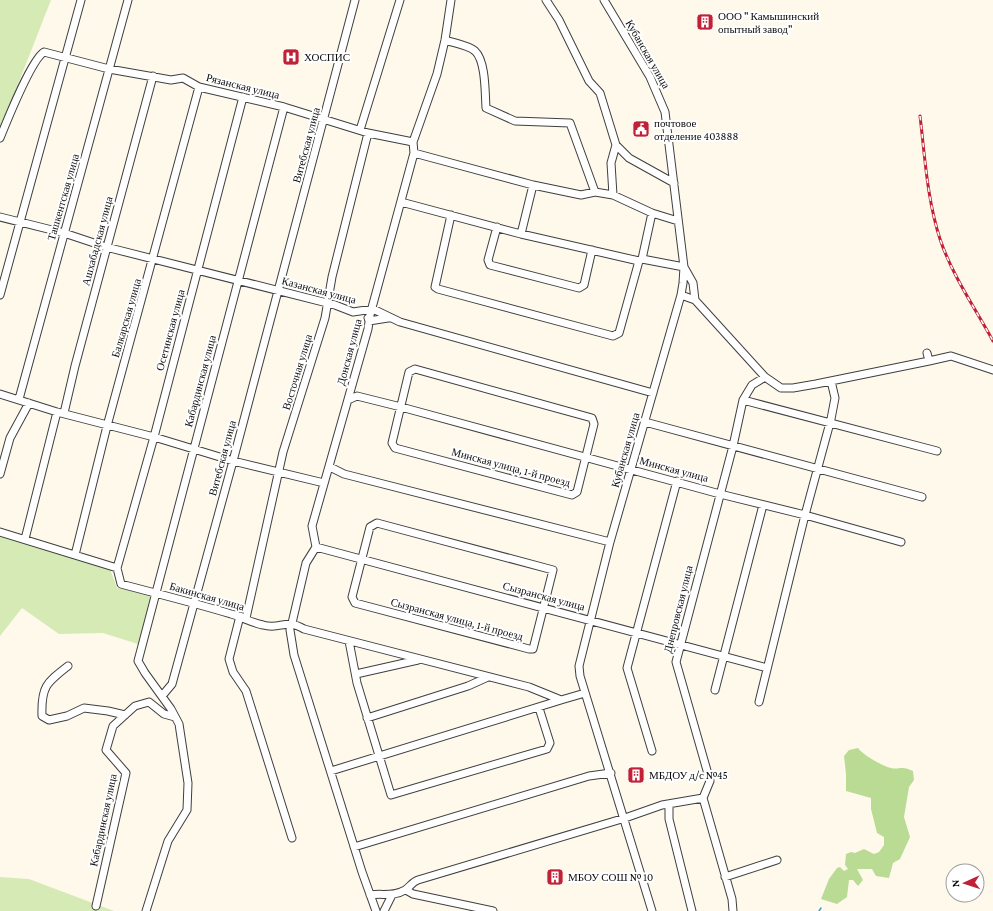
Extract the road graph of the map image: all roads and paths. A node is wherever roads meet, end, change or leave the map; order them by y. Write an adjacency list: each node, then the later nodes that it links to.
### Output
1 (81, 0): 9 (street)
2 (128, 0): 10 (street, Ташкентская улица)
3 (355, 0): 15 (street, Витебская улица)
4 (400, 0): 16 (street)
5 (451, 0): 8 (street, Донская улица)
6 (546, 0): 20 (street)
7 (604, 0): 22 (street, Кубанская улица)
8 (445, 40): 19 (street, Донская улица); 24 (street)
9 (64, 58): 10 (street, Рязанская улица); 18 (street, Рязанская улица); 31 (street)
10 (109, 69): 11 (street, Рязанская улица); 33 (street, Ташкентская улица)
11 (153, 76): 12 (street, Рязанская улица); 35 (street, Ашхабадская улица)
12 (199, 87): 13 (street, Рязанская улица); 37 (street, Балкарская улица)
13 (243, 97): 14 (street, Рязанская улица); 40 (street, Осетинская улица)
14 (284, 107): 15 (street, Рязанская улица); 41 (street, Кабардинская улица)
15 (324, 119): 16 (street, Рязанская улица); 42 (street, Витебская улица)
16 (360, 130): 17 (street, Рязанская улица)
17 (368, 133): 19 (street, Рязанская улица); 46 (street, Восточная улица)
18 (0, 138)
19 (413, 142): 21 (street, Донская улица)
20 (616, 145): 22 (street); 25 (street)
21 (414, 153): 23 (street); 26 (street, Донская улица)
22 (674, 183): 30 (street, Кубанская улица)
23 (533, 185): 24 (street); 34 (street)
24 (595, 192): 25 (street)
25 (614, 195): 27 (street)
26 (401, 202): 28 (street); 47 (street, Донская улица)
27 (652, 213): 30 (street); 38 (street)
28 (451, 215): 32 (street); 38 (street)
29 (0, 217): 31 (street, Казанская улица)
30 (678, 221): 39 (street, Кубанская улица)
31 (20, 222): 33 (street, Казанская улица); 43 (street)
32 (497, 227): 34 (street); 36 (street)
33 (64, 233): 35 (street, Казанская улица); 58 (street, Ташкентская улица)
34 (521, 234): 36 (street)
35 (106, 247): 37 (street, Казанская улица); 63 (street, Ашхабадская улица)
36 (592, 250): 38 (street)
37 (154, 258): 40 (street, Казанская улица); 66 (street, Балкарская улица)
38 (640, 260): 39 (street)
39 (684, 267): 44 (street, Кубанская улица); 45 (street)
40 (197, 269): 41 (street, Казанская улица); 67 (street, Осетинская улица)
41 (238, 281): 42 (street, Казанская улица); 69 (street, Кабардинская улица)
42 (277, 290): 46 (street, Казанская улица); 72 (street, Витебская улица)
43 (0, 295)
44 (681, 295): 45 (street); 56 (street, Кубанская улица)
45 (695, 300): 54 (street)
46 (328, 304): 48 (street, Казанская улица); 76 (street, Восточная улица)
47 (373, 309): 48 (street, Казанская улица); 49 (street); 50 (street, Донская улица)
48 (359, 312): 50 (street)
49 (388, 318): 50 (street); 56 (street)
50 (369, 321): 59 (street, Донская улица)
51 (927, 353): 52 (street)
52 (929, 361): 53 (street); 55 (street)
53 (993, 370)
54 (765, 377): 55 (street); 60 (street, Днепровская улица)
55 (831, 381): 65 (street)
56 (653, 393): 64 (street, Кубанская улица)
57 (0, 394): 58 (street)
58 (19, 399): 61 (street)
59 (348, 400): 62 (street, Минская улица); 73 (street, Донская улица)
60 (743, 400): 65 (street); 68 (street, Днепровская улица)
61 (29, 403): 63 (street); 77 (street)
62 (401, 407): 71 (street, Минская улица); 71 (street, Минская улица, 1-й проезд); 71 (street, Минская улица, 1-й проезд)
63 (60, 412): 66 (street); 85 (street, Ашхабадская улица)
64 (645, 422): 68 (street); 74 (street, Кубанская улица)
65 (831, 422): 70 (street); 75 (street)
66 (107, 426): 67 (street); 89 (street, Балкарская улица)
67 (154, 437): 69 (street); 91 (street, Осетинская улица)
68 (733, 446): 75 (street); 80 (street, Днепровская улица)
69 (194, 448): 72 (street); 92 (street, Кабардинская улица)
70 (937, 451)
71 (586, 457): 74 (street, Минская улица)
72 (233, 461): 76 (street); 93 (street, Витебская улица)
73 (330, 467): 79 (street, Донская улица); 86 (street)
74 (631, 469): 78 (street, Минская улица); 86 (street, Кубанская улица)
75 (818, 469): 81 (street); 83 (street)
76 (280, 472): 79 (street); 95 (street, Восточная улица)
77 (0, 474)
78 (677, 481): 80 (street, Минская улица); 98 (street)
79 (324, 483): 88 (street, Донская улица)
80 (720, 494): 82 (street, Минская улица); 100 (street, Днепровская улица)
81 (922, 497)
82 (763, 505): 83 (street, Минская улица); 101 (street)
83 (805, 515): 87 (street, Минская улица); 104 (street)
84 (0, 532): 85 (street)
85 (25, 539): 89 (street)
86 (610, 542): 96 (street, Кубанская улица)
87 (901, 542)
88 (316, 547): 90 (street, Сызранская улица); 97 (street)
89 (74, 555): 91 (street)
90 (361, 560): 94 (street, Сызранская улица); 94 (street, Сызранская улица, 1-й проезд); 94 (street, Сызранская улица, 1-й проезд)
91 (117, 568): 92 (street, Бакинская улица)
92 (155, 593): 93 (street, Бакинская улица); 109 (street, Кабардинская улица)
93 (194, 603): 95 (street, Бакинская улица); 109 (street, Витебская улица)
94 (544, 608): 96 (street, Сызранская улица)
95 (243, 617): 97 (street, Бакинская улица); 123 (street, Восточная улица)
96 (590, 620): 98 (street, Сызранская улица); 108 (street, Кубанская улица)
97 (289, 626): 99 (street, Бакинская улица); 118 (street)
98 (636, 632): 100 (street, Сызранская улица); 116 (street)
99 (349, 641): 102 (street); 105 (street)
100 (680, 644): 101 (street, Сызранская улица); 120 (street, Днепровская улица)
101 (724, 657): 104 (street, Сызранская улица); 107 (street)
102 (420, 660): 105 (street); 106 (street)
103 (68, 666): 113 (street)
104 (767, 668): 111 (street)
105 (356, 674): 115 (street)
106 (488, 676): 110 (street); 115 (street)
107 (715, 690)
108 (585, 693): 110 (street); 119 (street, Кубанская улица)
109 (162, 696): 114 (street)
110 (561, 700): 112 (street)
111 (759, 702)
112 (539, 708): 117 (street); 117 (street)
113 (125, 715): 114 (street, Кабардинская улица); 130 (street, Кабардинская улица)
114 (175, 717): 131 (street)
115 (367, 718): 117 (street)
116 (652, 751)
117 (378, 757): 118 (street)
118 (331, 771): 124 (street)
119 (611, 773): 122 (street, Кубанская улица); 124 (street)
120 (703, 798): 121 (street); 126 (street)
121 (668, 804): 122 (street); 136 (street)
122 (625, 818): 127 (street); 135 (street, Кубанская улица)
123 (292, 838)
124 (354, 847): 128 (street)
125 (777, 860): 126 (street)
126 (726, 877): 137 (street)
127 (406, 890): 129 (street); 134 (street)
128 (370, 895): 129 (street); 132 (street)
129 (392, 895): 133 (street)
130 (96, 906)
131 (146, 911)
132 (376, 911)
133 (384, 911)
134 (494, 911)
135 (652, 911)
136 (692, 911)
137 (733, 911)

